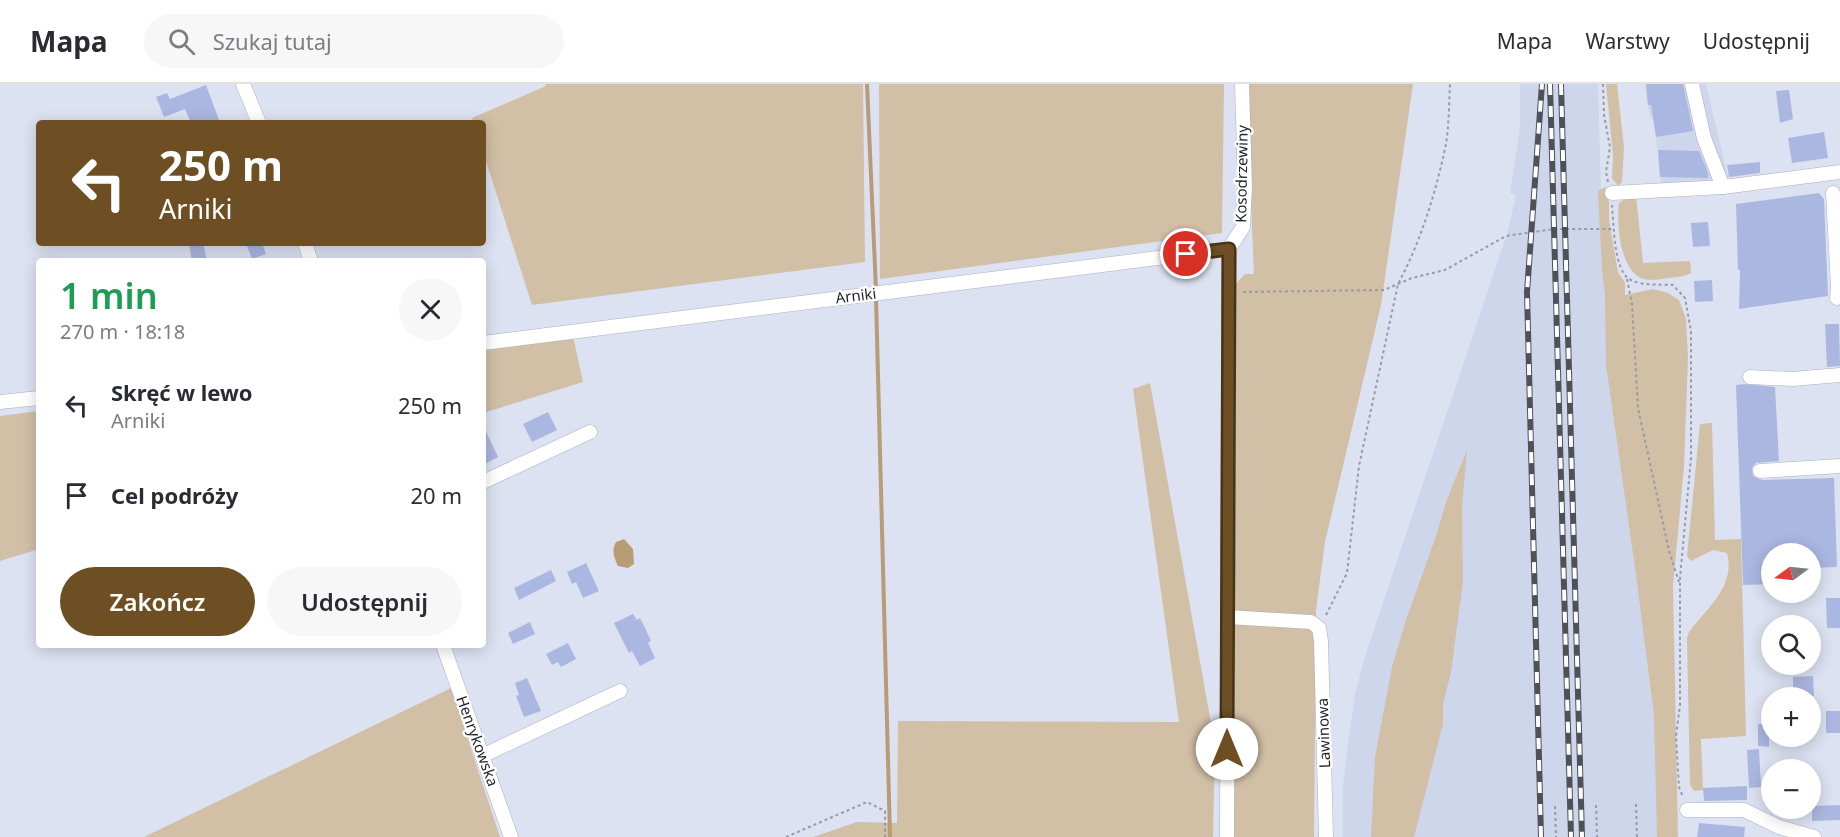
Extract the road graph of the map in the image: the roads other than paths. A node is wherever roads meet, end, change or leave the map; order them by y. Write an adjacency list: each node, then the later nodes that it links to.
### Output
1 (243, 84): 4 (street)
2 (1242, 84): 10 (street, Kosodrzewiny)
3 (1692, 84): 6 (street)
4 (258, 120)
5 (1840, 172): 6 (street)
6 (1723, 187): 8 (street)
7 (1833, 193): 9 (street)
8 (1611, 194)
9 (1838, 221): 11 (street)
10 (1229, 249): 12 (street, Arniki); 21 (street, Kosodrzewiny)
11 (1837, 298)
12 (486, 343)
13 (1840, 375): 14 (street)
14 (1750, 377)
15 (36, 398): 16 (street)
16 (0, 402)
17 (590, 432): 20 (street)
18 (1840, 466): 19 (street)
19 (1760, 471)
20 (486, 481)
21 (1228, 617): 27 (street, Kosodrzewiny); 28 (street, Lawinowa)
22 (444, 648): 24 (street, Henrykowska)
23 (620, 691): 24 (street)
24 (482, 756): 26 (street, Henrykowska)
25 (1687, 810): 29 (street)
26 (511, 837)
27 (1227, 837)
28 (1326, 837)
29 (1814, 837)

